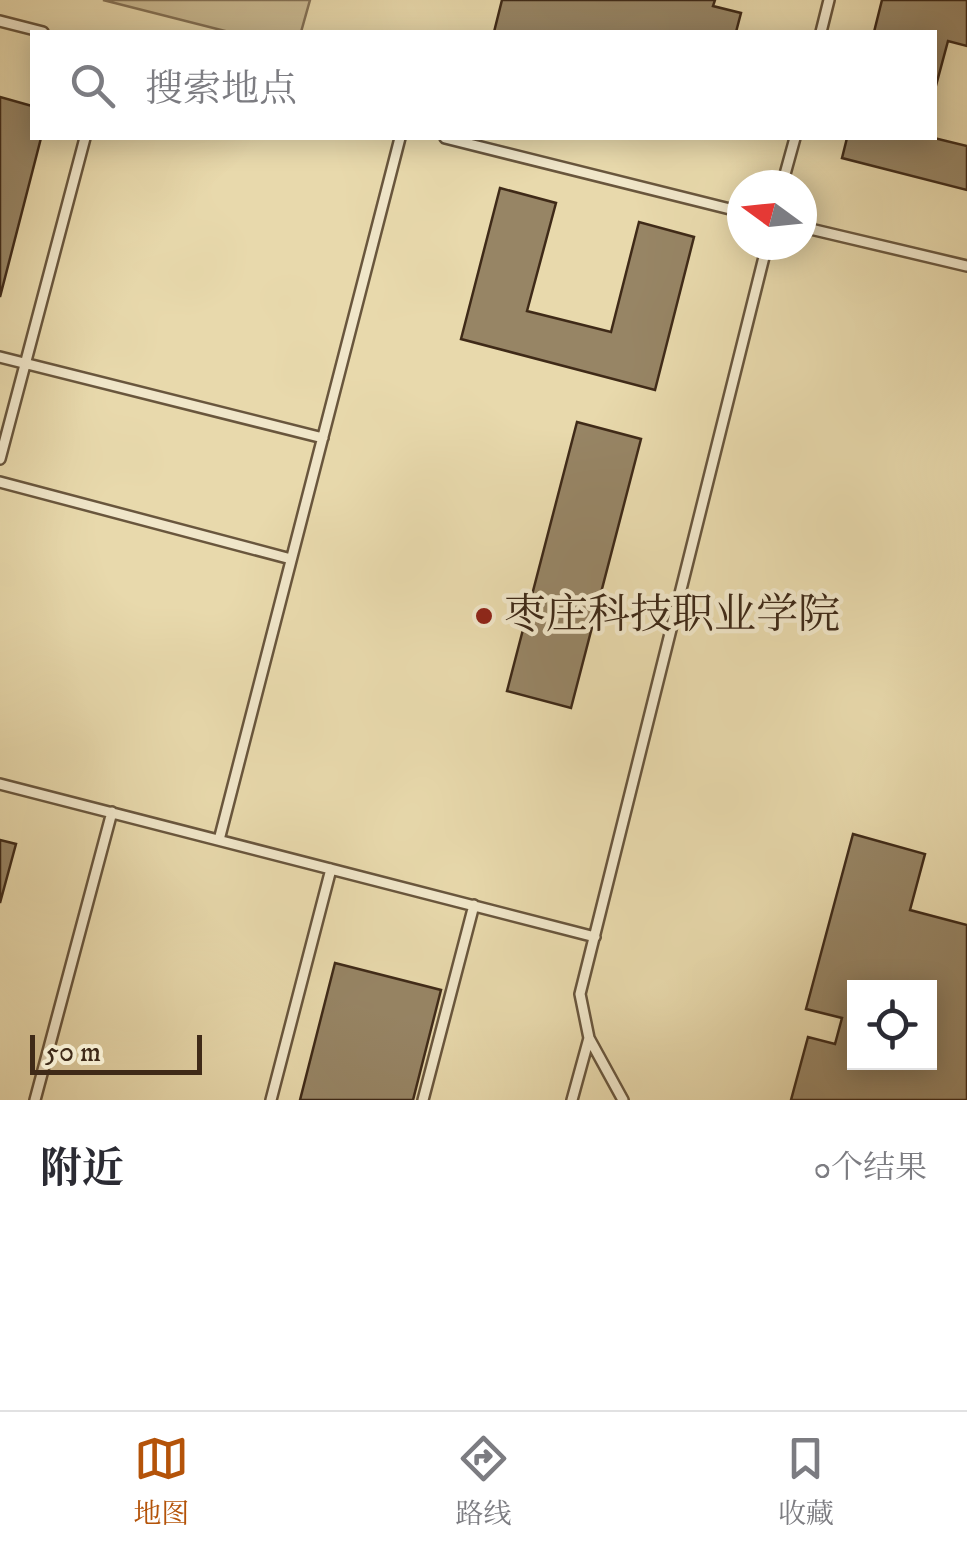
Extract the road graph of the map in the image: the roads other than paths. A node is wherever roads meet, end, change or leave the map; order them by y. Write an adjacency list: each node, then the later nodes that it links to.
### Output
1 (830, 0): 4 (lane)
2 (0, 21): 3 (lane)
3 (35, 30)
4 (822, 30)
5 (85, 140): 15 (lane)
6 (399, 140): 16 (lane)
7 (454, 140): 10 (lane)
8 (793, 140): 9 (lane)
9 (786, 170)
10 (727, 208)
11 (817, 231): 13 (lane)
12 (763, 260): 25 (lane)
13 (967, 266)
14 (0, 357): 15 (lane)
15 (24, 364): 16 (lane); 17 (lane)
16 (322, 438): 19 (lane)
17 (0, 459)
18 (0, 482): 19 (lane)
19 (292, 558): 22 (lane)
20 (0, 784): 21 (lane)
21 (112, 812): 22 (lane); 27 (lane)
22 (219, 840): 23 (lane)
23 (331, 868): 24 (lane); 28 (lane)
24 (474, 906): 25 (lane); 29 (lane)
25 (595, 938): 26 (lane)
26 (589, 1038): 30 (lane); 31 (lane)
27 (35, 1100)
28 (271, 1100)
29 (423, 1100)
30 (572, 1100)
31 (623, 1100)

